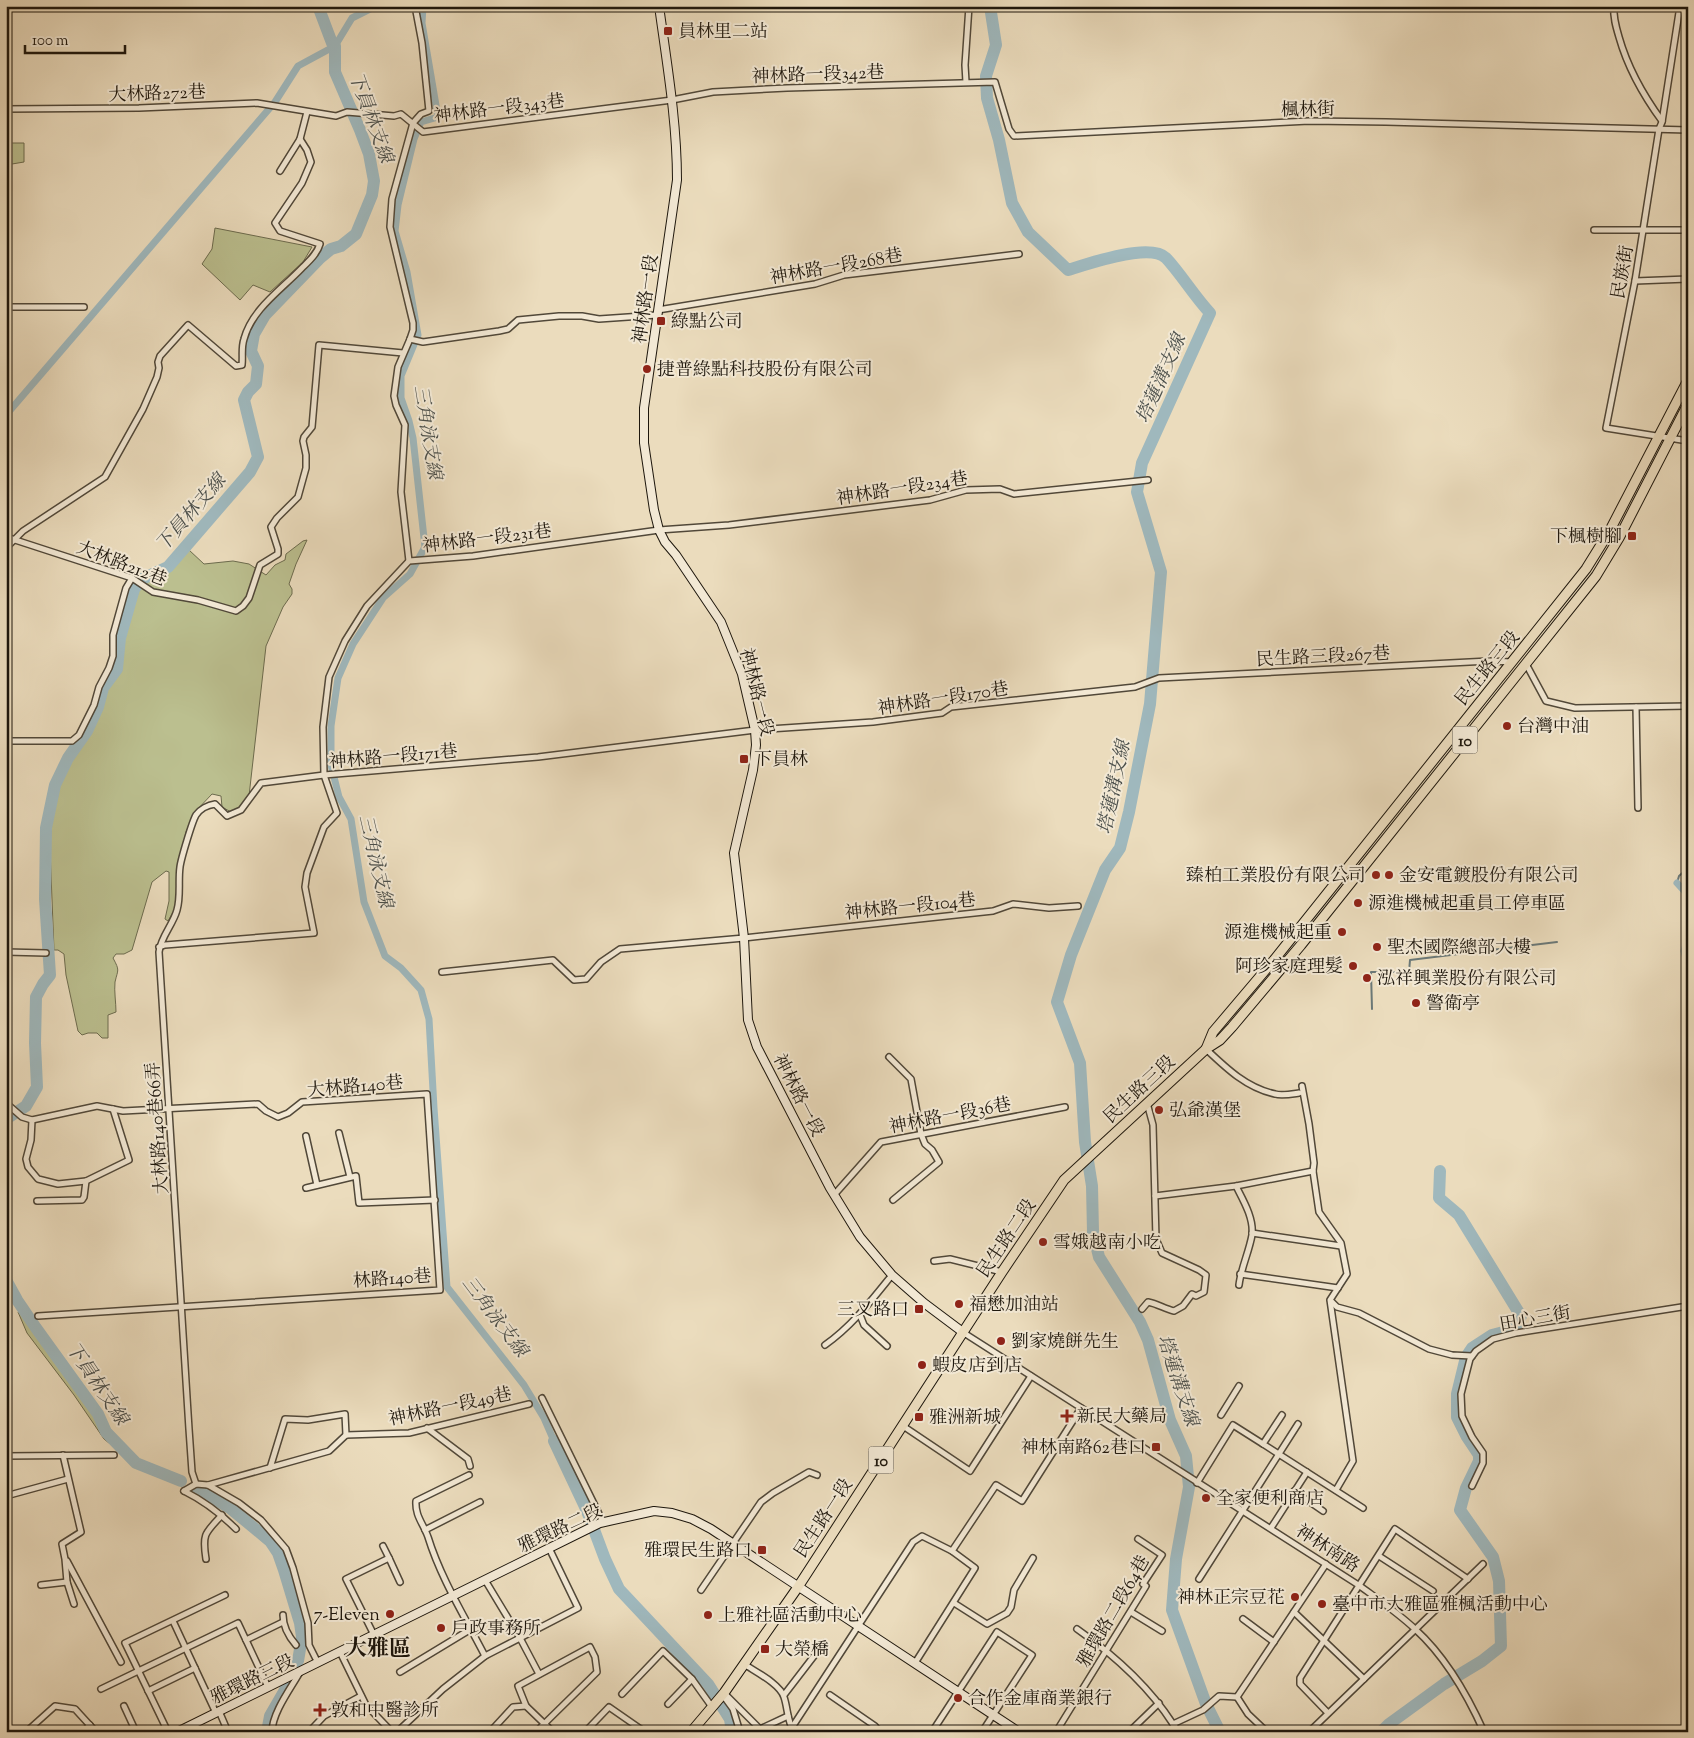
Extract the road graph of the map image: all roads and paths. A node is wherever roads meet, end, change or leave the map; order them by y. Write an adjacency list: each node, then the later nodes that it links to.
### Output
1 (415, 6): 11 (street)
2 (659, 6): 7 (street, 神林路一段)
3 (969, 6): 6 (street)
4 (1614, 6): 10 (street)
5 (1680, 6): 10 (street, 民族街)
6 (966, 82): 7 (street, 神林路一段342巷); 12 (street, 楓林街)
7 (672, 100): 11 (street, 神林路一段343巷); 24 (street, 神林路一段)
8 (6, 109): 9 (street, 大林路272巷)
9 (307, 112): 11 (street, 神林路一段343巷); 14 (street)
10 (1662, 122): 12 (street, 民族街)
11 (413, 123): 25 (street)
12 (1659, 129): 13 (street, 楓林街); 17 (street, 民族街)
13 (1688, 130)
14 (300, 139): 15 (street); 35 (street)
15 (280, 171)
16 (1594, 230): 17 (street)
17 (1644, 230): 18 (street); 21 (street, 民族街)
18 (1688, 230)
19 (1020, 254): 24 (street, 神林路一段268巷)
20 (1688, 279): 21 (street)
21 (1635, 281): 29 (street, 民族街)
22 (6, 307): 23 (street)
23 (84, 307)
24 (658, 313): 25 (street, 神林路一段268巷); 33 (street, 神林路一段)
25 (410, 339): 26 (street)
26 (403, 354): 37 (street); 38 (street, 大林路212巷)
27 (1688, 380): 29 (main road, 民生路三段 / 10)
28 (1688, 404): 30 (main road, 民生路三段 / 10)
29 (1658, 436): 30 (street); 39 (main road, 民生路三段 / 10)
30 (1670, 439): 31 (street); 40 (main road, 民生路三段 / 10)
31 (1688, 441)
32 (1148, 480): 33 (street, 神林路一段234巷)
33 (659, 530): 37 (street, 神林路一段231巷); 44 (street, 神林路一段)
34 (6, 537): 35 (street, 大林路212巷)
35 (13, 540): 36 (street); 38 (street, 大林路212巷)
36 (6, 548)
37 (409, 561): 46 (street, 神林路一段231巷)
38 (132, 578): 45 (street)
39 (1513, 662): 41 (street, 民生路三段267巷); 54 (main road, 民生路三段 / 10)
40 (1526, 664): 43 (street); 54 (main road, 民生路三段 / 10)
41 (1135, 687): 44 (street, 神林路一段170巷)
42 (1688, 706): 43 (street)
43 (1636, 707): 47 (street)
44 (754, 730): 46 (street, 神林路一段171巷); 49 (street, 神林路一段)
45 (6, 741)
46 (324, 775): 50 (street, 神林路一段171巷); 50 (street, 神林路一段231巷)
47 (1638, 808)
48 (1078, 906): 49 (street, 神林路一段104巷)
49 (744, 938): 53 (street, 神林路一段104巷); 75 (street, 神林路一段)
50 (159, 948): 63 (street, 大林路140巷66弄)
51 (6, 952): 52 (street)
52 (46, 953)
53 (442, 972)
54 (1206, 1049): 57 (street); 59 (main road, 民生路三段 / 10)
55 (889, 1057): 66 (street)
56 (1302, 1086): 69 (street)
57 (1299, 1093)
58 (427, 1094): 63 (street, 大林路140巷); 77 (street, 林路140巷)
59 (1147, 1103): 68 (main road, 民生路三段 / 10); 76 (street)
60 (7, 1106): 64 (street)
61 (1064, 1107): 66 (street, 神林路一段36巷)
62 (113, 1109): 63 (street, 大林路140巷); 64 (street, 大林路140巷); 71 (street)
63 (170, 1109): 89 (street, 大林路140巷66弄)
64 (32, 1120): 71 (street)
65 (339, 1133): 70 (street)
66 (921, 1134): 75 (street, 神林路一段36巷); 78 (street)
67 (306, 1136): 72 (street)
68 (1079, 1165): 83 (main road, 民生路二段 / 10)
69 (1313, 1170): 73 (street); 81 (street)
70 (350, 1177): 72 (street); 77 (street)
71 (86, 1181): 79 (street)
72 (317, 1185): 74 (street)
73 (1236, 1186): 76 (street); 80 (street)
74 (306, 1188)
75 (834, 1195): 85 (street, 神林路一段)
76 (1155, 1196): 91 (street)
77 (435, 1200): 89 (street, 林路140巷)
78 (893, 1200)
79 (37, 1202)
80 (1252, 1233): 81 (street); 84 (street)
81 (1342, 1246): 87 (street)
82 (934, 1261): 83 (street)
83 (1002, 1272): 94 (main road, 民生路二段 / 10)
84 (1240, 1274): 86 (street); 87 (street)
85 (892, 1275): 92 (street); 94 (street, 神林路一段)
86 (1239, 1285)
87 (1338, 1288): 88 (street)
88 (1330, 1300): 97 (street); 124 (street)
89 (182, 1306): 93 (street); 121 (street, 大林路140巷66弄)
90 (1688, 1306): 97 (street, 田心三街)
91 (1142, 1308)
92 (860, 1315): 95 (street); 96 (street)
93 (38, 1316)
94 (964, 1333): 98 (street, 神林南路); 106 (main road, 民生路一段 / 10)
95 (825, 1345)
96 (887, 1346)
97 (1472, 1356): 123 (street)
98 (1031, 1376): 102 (street, 神林南路); 106 (street)
99 (1239, 1386): 103 (street)
100 (542, 1398): 132 (street)
101 (529, 1404): 107 (street, 神林路一段49巷)
102 (1081, 1408): 120 (street, 神林南路); 140 (street)
103 (1221, 1415)
104 (1282, 1415): 109 (street)
105 (1298, 1424): 110 (street)
106 (903, 1426): 155 (main road, 民生路一段 / 10)
107 (427, 1428): 108 (street, 神林路一段49巷); 114 (street)
108 (346, 1435): 115 (street); 115 (street)
109 (1263, 1444): 110 (street); 120 (street)
110 (1279, 1454): 116 (street); 129 (street)
111 (63, 1455): 112 (street); 113 (street); 119 (street)
112 (114, 1455)
113 (6, 1456)
114 (470, 1466)
115 (270, 1468): 122 (street)
116 (1307, 1472): 124 (street); 125 (street)
117 (469, 1475): 135 (street)
118 (817, 1475): 137 (street)
119 (68, 1479): 126 (street); 144 (street)
120 (1196, 1482): 129 (street, 神林南路)
121 (196, 1484): 122 (street); 131 (street)
122 (208, 1485): 185 (street)
123 (1472, 1486)
124 (1336, 1490): 128 (street)
125 (1294, 1492): 130 (street); 134 (street)
126 (6, 1496)
127 (480, 1502): 135 (street)
128 (1363, 1508)
129 (1242, 1511): 134 (street, 神林南路); 148 (street)
130 (1323, 1511)
131 (222, 1515): 133 (street); 145 (street)
132 (601, 1522): 137 (street, 雅環路二段); 139 (street, 雅環路二段)
133 (236, 1528)
134 (1271, 1528): 146 (street, 神林南路)
135 (425, 1530): 159 (street)
136 (1138, 1539): 162 (street, 雅環路二段64巷)
137 (732, 1543): 155 (street, 雅環路二段); 156 (street)
138 (383, 1546): 142 (street)
139 (549, 1548): 150 (street, 雅環路二段); 174 (street)
140 (952, 1551): 160 (street); 168 (street)
141 (1379, 1556): 149 (street); 154 (street); 157 (street)
142 (389, 1558): 152 (street); 173 (street)
143 (1033, 1558): 160 (street)
144 (65, 1559): 151 (street); 184 (street)
145 (206, 1559)
146 (1326, 1564): 154 (street, 神林南路); 163 (street)
147 (1483, 1564): 149 (street)
148 (1199, 1579)
149 (1468, 1579): 171 (street)
150 (485, 1580): 159 (street, 雅環路二段); 174 (street)
151 (67, 1582): 153 (street); 161 (street)
152 (400, 1582)
153 (41, 1585)
154 (1360, 1586): 171 (street, 神林南路); 176 (street)
155 (798, 1587): 168 (street, 雅環路二段); 187 (main road, 民生路一段 / 10)
156 (701, 1590)
157 (1433, 1592)
158 (225, 1596): 166 (street)
159 (453, 1596): 170 (street); 173 (street, 雅環路二段)
160 (954, 1602): 186 (street)
161 (74, 1604)
162 (1131, 1612): 172 (street); 181 (street, 雅環路二段64巷)
163 (1294, 1612): 176 (street); 177 (street)
164 (283, 1615): 167 (street)
165 (1243, 1620): 177 (street)
166 (173, 1621): 180 (street); 189 (street)
167 (283, 1622): 175 (street); 179 (street)
168 (858, 1627): 186 (street, 雅環路二段); 218 (street)
169 (1077, 1628): 181 (street)
170 (471, 1629): 183 (street); 191 (street)
171 (1416, 1629): 194 (street); 245 (street, 神林南路)
172 (1162, 1631)
173 (374, 1636): 182 (street, 雅環路二段)
174 (520, 1638): 183 (street); 192 (street)
175 (246, 1640): 180 (street); 195 (street)
176 (1324, 1641): 194 (street); 211 (street)
177 (1274, 1642): 204 (street)
178 (824, 1643): 201 (street)
179 (296, 1645)
180 (186, 1648): 188 (street); 189 (street)
181 (1108, 1650): 205 (street); 240 (street, 雅環路二段64巷)
182 (340, 1652): 185 (street, 雅環路三段); 203 (street)
183 (485, 1656): 229 (street)
184 (121, 1662)
185 (318, 1663): 190 (street, 雅環路三段)
186 (916, 1663): 198 (street, 雅環路二段)
187 (744, 1664): 200 (main road, 民生路一段 / 10); 201 (street)
188 (195, 1668): 197 (street); 210 (street)
189 (139, 1671): 196 (street); 197 (street)
190 (301, 1671): 195 (street, 雅環路三段); 226 (street)
191 (400, 1672)
192 (539, 1674): 208 (street); 214 (street)
193 (692, 1679): 199 (street); 206 (street); 209 (street)
194 (1364, 1680): 211 (street)
195 (268, 1687): 210 (street, 雅環路三段)
196 (101, 1689)
197 (148, 1691): 223 (street)
198 (958, 1692): 212 (street, 雅環路二段); 212 (street); 237 (street)
199 (622, 1694)
200 (723, 1694): 209 (main road, 10); 213 (street); 235 (street)
201 (784, 1695): 213 (street)
202 (830, 1695): 236 (street)
203 (361, 1696): 227 (street); 228 (street)
204 (1237, 1698): 215 (street); 243 (street)
205 (1159, 1703): 215 (street); 241 (street)
206 (668, 1704)
207 (124, 1706): 222 (street)
208 (526, 1706): 214 (street); 230 (street)
209 (712, 1707): 217 (main road, 10)
210 (218, 1712): 224 (street, 雅環路三段); 225 (street)
211 (1328, 1713): 244 (street)
212 (993, 1715): 238 (street); 239 (street, 雅環路二段)
213 (788, 1716): 218 (street)
214 (544, 1724): 231 (street); 232 (street)
215 (1173, 1724): 242 (street)
216 (90, 1725): 219 (street); 220 (street); 221 (street)
217 (694, 1731)
218 (792, 1731)
219 (26, 1732)
220 (83, 1732)
221 (96, 1732)
222 (136, 1732)
223 (168, 1732)
224 (177, 1732)
225 (228, 1732)
226 (272, 1732)
227 (309, 1732)
228 (392, 1732)
229 (397, 1732)
230 (490, 1732)
231 (536, 1732)
232 (553, 1732)
233 (585, 1732): 234 (street)
234 (645, 1732)
235 (740, 1732)
236 (882, 1732)
237 (932, 1732)
238 (982, 1732)
239 (1019, 1732)
240 (1056, 1732)
241 (1129, 1732)
242 (1179, 1732)
243 (1267, 1732)
244 (1309, 1732)
245 (1484, 1732)

